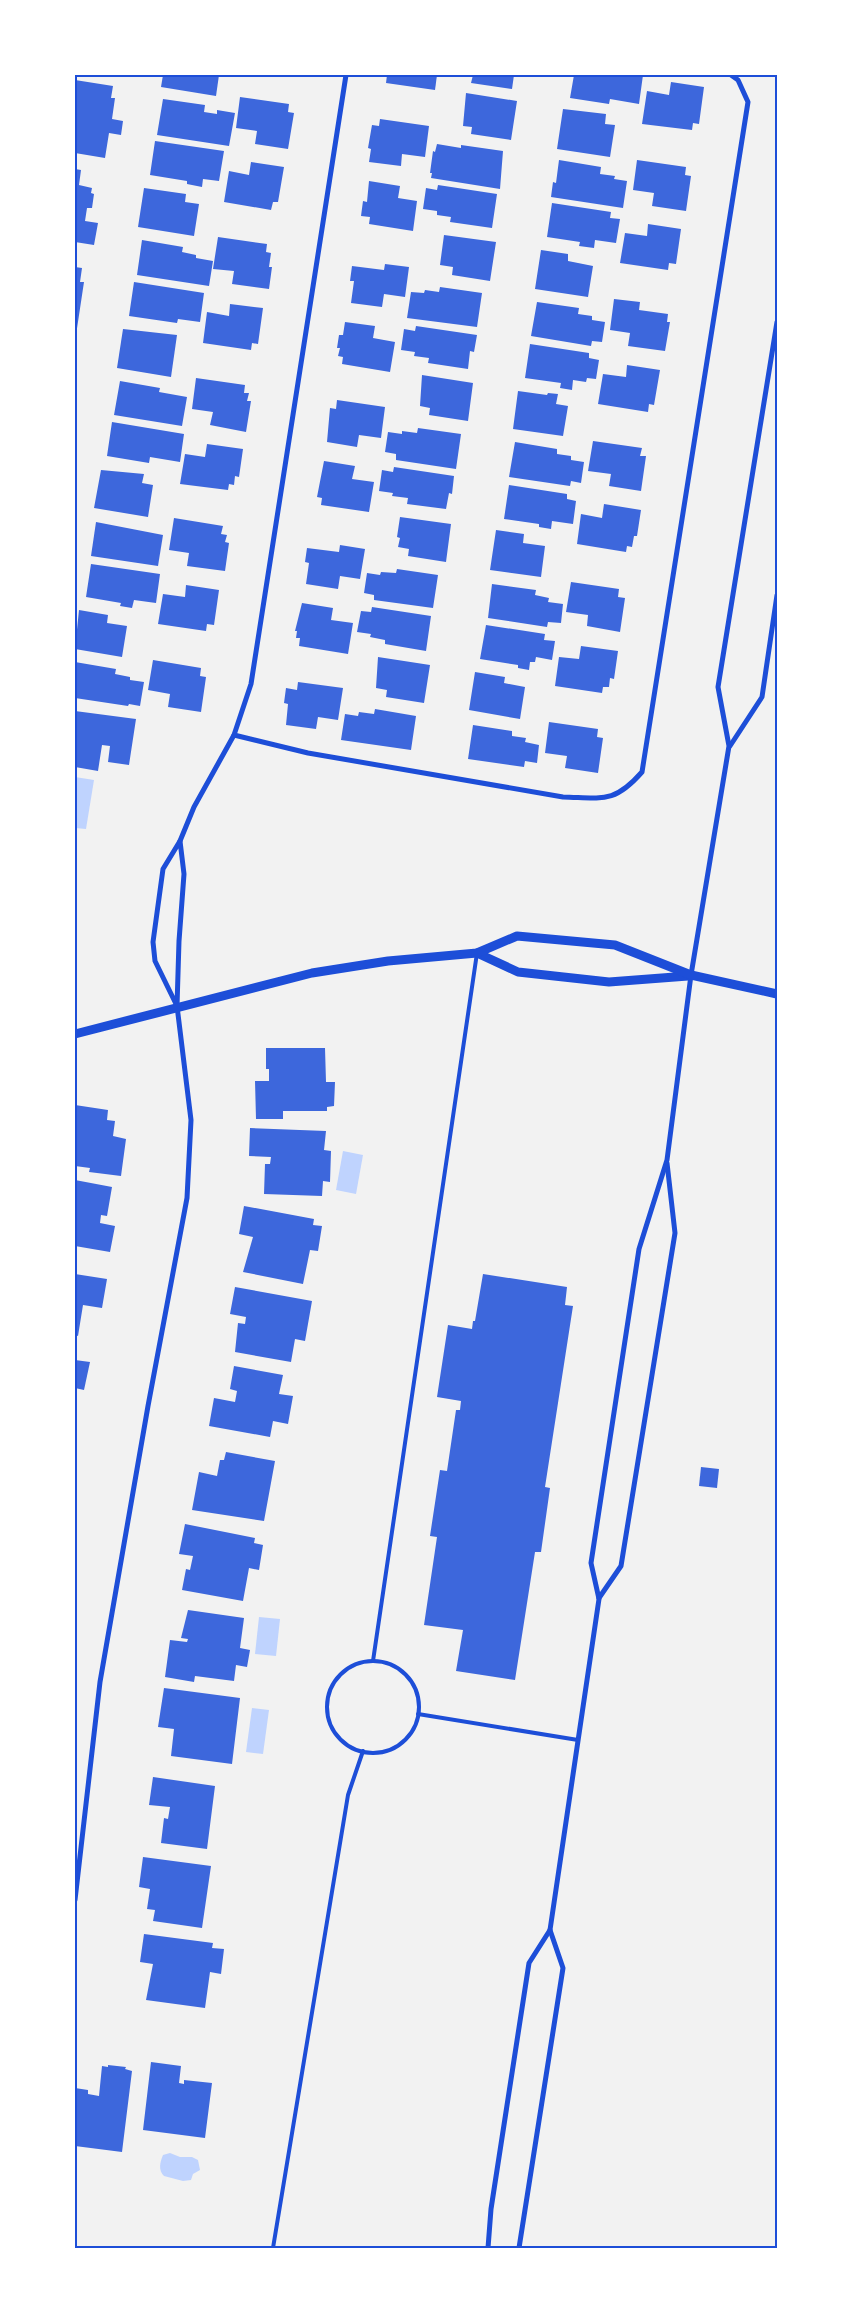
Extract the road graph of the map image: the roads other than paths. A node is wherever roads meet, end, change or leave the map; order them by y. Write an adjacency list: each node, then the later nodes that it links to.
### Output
1 (346, 75): 5 (street)
2 (731, 75): 5 (street)
3 (777, 322): 6 (street)
4 (777, 595): 6 (street)
5 (234, 735): 7 (street)
6 (729, 746): 9 (street)
7 (180, 841): 11 (street); 11 (street)
8 (477, 953): 9 (street); 9 (street); 11 (street); 15 (lane)
9 (691, 975): 10 (street); 13 (street)
10 (777, 994)
11 (178, 1006): 12 (street); 19 (street)
12 (75, 1034)
13 (667, 1160): 14 (street); 14 (street)
14 (599, 1599): 17 (street)
15 (373, 1661): 16 (lane); 18 (lane)
16 (418, 1714): 17 (lane); 18 (lane)
17 (578, 1740): 20 (street)
18 (363, 1751): 21 (lane)
19 (75, 1900)
20 (550, 1930): 22 (street); 23 (street)
21 (273, 2248)
22 (488, 2248)
23 (518, 2248)

